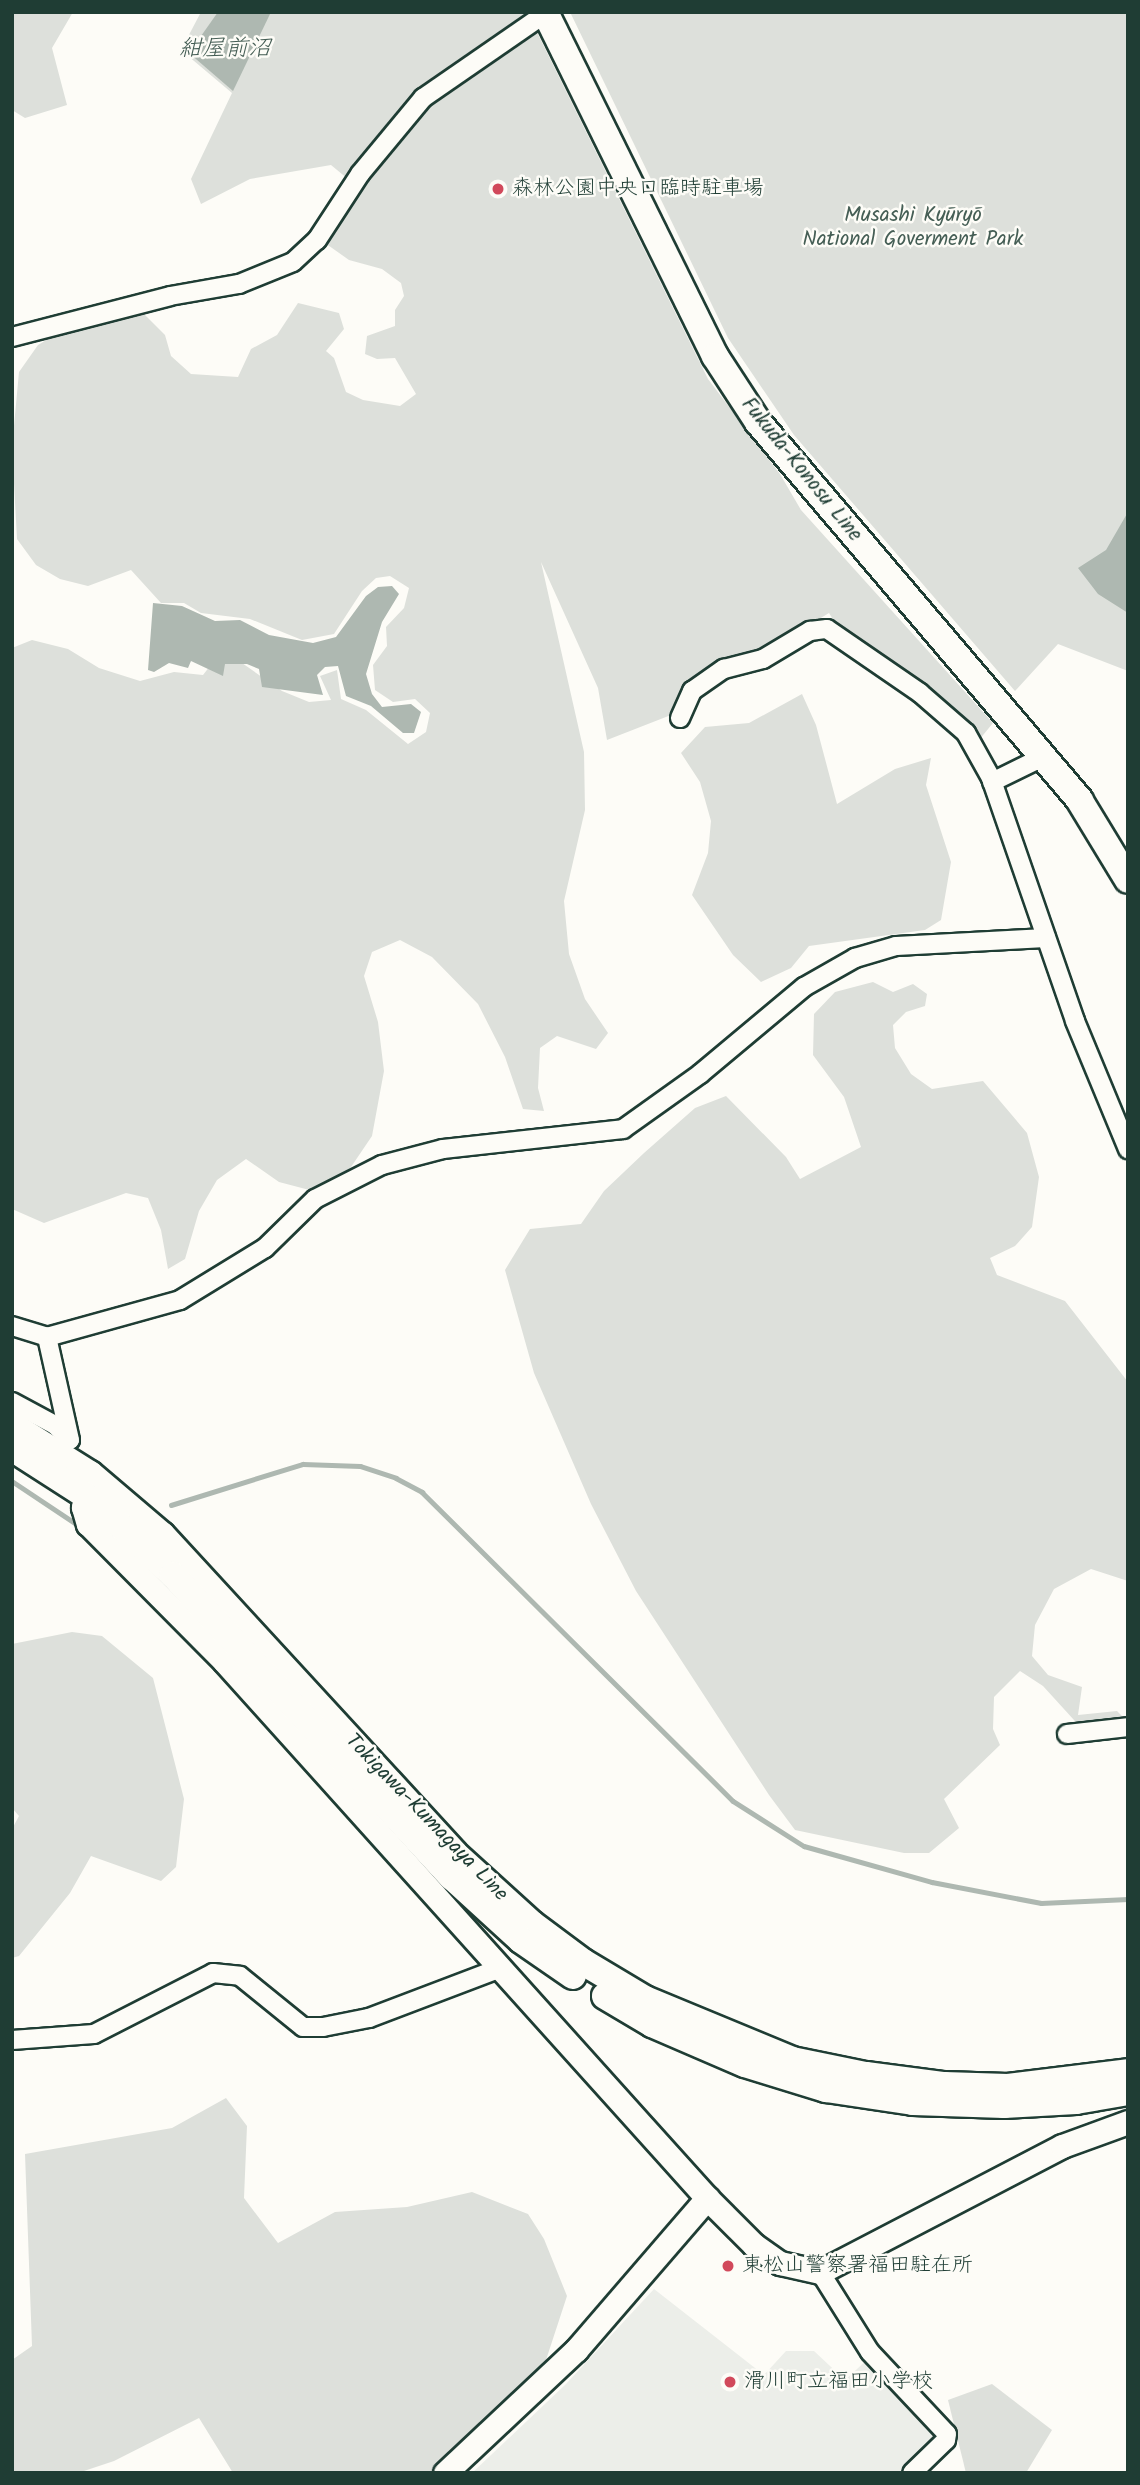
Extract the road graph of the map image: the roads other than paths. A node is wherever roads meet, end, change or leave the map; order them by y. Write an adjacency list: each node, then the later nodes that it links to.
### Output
1 (546, 13): 2 (street); 4 (main road, Fukuda-Konosu Line)
2 (12, 337)
3 (680, 718): 5 (street)
4 (1043, 757): 5 (street); 6 (main road, Fukuda-Konosu Line)
5 (992, 782): 7 (street)
6 (1128, 880)
7 (1046, 938): 8 (street); 10 (street)
8 (1128, 1149)
9 (12, 1326): 10 (street)
10 (47, 1337): 13 (street)
11 (12, 1402): 13 (street)
12 (12, 1425): 15 (main road, Tokigawa-Kumagaya Line)
13 (70, 1440): 15 (street)
14 (12, 1448): 15 (main road, Tokigawa-Kumagaya Line)
15 (96, 1494): 18 (street); 20 (main road, Tokigawa-Kumagaya Line); 21 (main road, Tokigawa-Kumagaya Line)
16 (1128, 1727): 17 (street)
17 (1067, 1734)
18 (498, 1969): 19 (street); 23 (street)
19 (12, 2040)
20 (1128, 2072)
21 (1128, 2092)
22 (1128, 2122): 24 (street)
23 (708, 2198): 24 (street); 25 (street)
24 (820, 2272): 26 (street)
25 (445, 2473)
26 (912, 2473)

